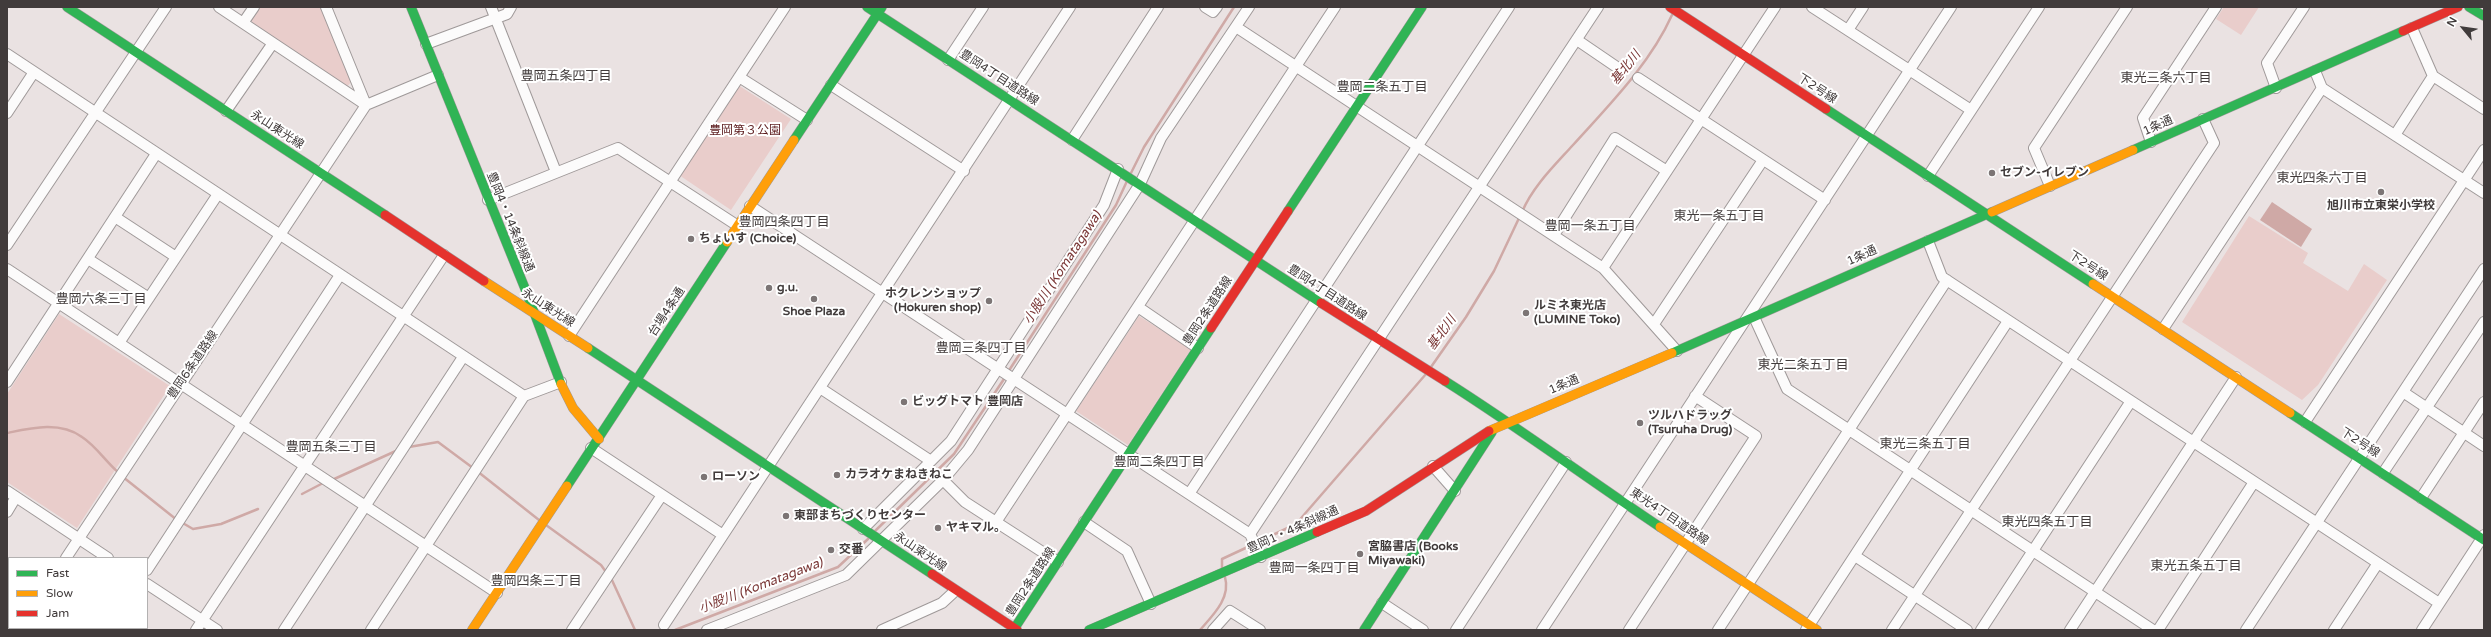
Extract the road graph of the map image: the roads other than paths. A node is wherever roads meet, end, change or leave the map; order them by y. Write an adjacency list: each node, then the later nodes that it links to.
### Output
1 (67, 7): 42 (street, 永山東光線)
2 (166, 7): 42 (street)
3 (219, 7): 35 (street)
4 (254, 7): 35 (street)
5 (326, 7): 59 (street)
6 (411, 7): 41 (street, 豊岡4・14条斜線通)
7 (491, 7): 34 (street)
8 (511, 7): 34 (street)
9 (786, 7): 53 (street)
10 (867, 7): 32 (street, 豊岡4丁目道路線)
11 (983, 7): 45 (street)
12 (1070, 7): 58 (street)
13 (1158, 7): 71 (street)
14 (1205, 7): 15 (street)
15 (1217, 7)
16 (1249, 7): 36 (street)
17 (1335, 7): 46 (street)
18 (1422, 7): 60 (street, 豊岡2条道路線)
19 (1509, 7): 73 (street)
20 (1598, 7): 39 (street)
21 (1670, 7): 44 (street, 下2号線)
22 (1775, 7): 44 (street)
23 (1812, 7): 38 (street)
24 (1863, 7): 38 (street)
25 (1951, 7): 48 (street)
26 (2039, 7): 62 (street)
27 (2127, 7): 86 (street)
28 (2216, 7): 72 (street)
29 (2304, 7): 56 (street)
30 (2458, 7): 37 (street, 1条通)
31 (2469, 7): 33 (street)
32 (880, 10): 45 (street, 豊岡4丁目道路線); 55 (street, 台場4条通)
33 (2484, 16)
34 (496, 17): 41 (street); 81 (street)
35 (243, 23): 40 (street)
36 (1236, 27): 46 (street); 85 (street)
37 (2412, 28): 49 (street, 1条通); 52 (street)
38 (1848, 30): 48 (street)
39 (1577, 40): 47 (street); 87 (street)
40 (273, 43): 59 (street); 63 (street)
41 (426, 44): 51 (street, 豊岡4・14条斜線通)
42 (136, 52): 63 (street, 永山東光線); 65 (street)
43 (7, 54): 50 (street)
44 (1744, 55): 66 (street); 70 (street, 下2号線)
45 (948, 60): 58 (street, 豊岡4丁目道路線)
46 (1296, 67): 60 (street); 95 (street)
47 (1621, 70)
48 (1910, 70): 62 (street); 70 (street)
49 (2315, 71): 56 (street, 1条通); 57 (street)
50 (34, 72): 64 (street); 65 (street)
51 (438, 75): 59 (street); 90 (street, 豊岡4・14条斜線通)
52 (2433, 76): 61 (street); 69 (street)
53 (739, 77): 68 (street); 84 (street)
54 (1638, 78): 66 (street)
55 (830, 85): 68 (street, 台場4条通); 77 (street)
56 (2276, 88): 67 (street, 1条通)
57 (2322, 88): 69 (street); 123 (street)
58 (1010, 100): 71 (street, 豊岡4丁目道路線); 77 (street)
59 (366, 104): 80 (street, 豊岡6条道路線)
60 (1357, 106): 73 (street); 104 (street, 豊岡2条道路線)
61 (2484, 109)
62 (1971, 110): 82 (street)
63 (226, 112): 80 (street, 永山東光線)
64 (7, 113)
65 (96, 113): 75 (street); 100 (street)
66 (1701, 119): 76 (street); 79 (street)
67 (2203, 119): 72 (street, 1条通); 111 (street)
68 (807, 120): 92 (street, 台場4条通)
69 (2395, 135): 83 (street)
70 (1867, 136): 82 (street, 下2号線); 91 (street)
71 (1072, 140): 78 (street, 豊岡4丁目道路線)
72 (2151, 142): 86 (street, 1条通)
73 (1418, 147): 87 (street); 113 (street)
74 (2484, 150): 83 (street)
75 (156, 154): 89 (street); 94 (street)
76 (1763, 160): 91 (street); 122 (street)
77 (964, 171): 110 (street)
78 (1120, 171): 85 (street, 豊岡4丁目道路線); 131 (street)
79 (1667, 171): 97 (street); 105 (street)
80 (320, 172): 98 (street, 豊岡6条道路線); 101 (street, 永山東光線)
81 (556, 172): 84 (street); 90 (street)
82 (1928, 176): 93 (street, 下2号線)
83 (2464, 180): 88 (street); 146 (street)
84 (670, 182): 96 (street); 124 (street)
85 (1137, 182): 95 (street, 豊岡4丁目道路線); 132 (street)
86 (2050, 186): 93 (street, 1条通)
87 (1480, 187): 97 (street); 125 (street)
88 (2484, 193)
89 (218, 194): 98 (street); 102 (street)
90 (488, 200): 116 (street, 豊岡4・14条斜線通)
91 (1825, 200): 120 (street)
92 (750, 206): 96 (street, 台場4条通); 110 (street)
93 (1985, 214): 99 (street, 1条通); 111 (street, 下2号線)
94 (115, 217): 102 (street); 103 (street)
95 (1194, 221): 104 (street, 豊岡4丁目道路線); 115 (street)
96 (738, 226): 134 (street, 台場4条通)
97 (1554, 235): 105 (street)
98 (279, 236): 108 (street); 137 (street, 豊岡6条道路線)
99 (1928, 241): 109 (street); 118 (street, 1条通)
100 (7, 245)
101 (444, 255): 116 (street, 永山東光線); 117 (street)
102 (176, 257): 112 (street)
103 (88, 259): 112 (street); 114 (street)
104 (1256, 260): 113 (street, 豊岡4丁目道路線); 127 (street, 豊岡2条道路線)
105 (1603, 268): 122 (street)
106 (7, 269): 114 (street)
107 (2484, 269): 139 (street)
108 (340, 275): 117 (street); 148 (street)
109 (1947, 280): 119 (street); 150 (street)
110 (882, 293): 131 (street); 138 (street)
111 (2113, 297): 123 (street, 下2号線); 130 (street)
112 (149, 298): 126 (street)
113 (1318, 301): 125 (street, 豊岡4丁目道路線); 169 (street)
114 (59, 304): 126 (street); 135 (street)
115 (1138, 307): 127 (street); 145 (street)
116 (535, 314): 124 (street, 永山東光線); 136 (street, 豊岡4・14条斜線通)
117 (403, 317): 129 (street); 160 (street)
118 (1754, 317): 120 (street, 1条通); 150 (street)
119 (2008, 321): 130 (street); 163 (street)
120 (1743, 322): 128 (street, 1条通); 141 (street)
121 (2484, 322): 144 (street)
122 (1654, 324): 128 (street)
123 (2163, 329): 133 (street, 下2号線)
124 (569, 336): 134 (street, 永山東光線)
125 (1380, 341): 147 (street, 豊岡4丁目道路線); 184 (street)
126 (119, 342): 137 (street)
127 (1198, 348): 156 (street, 豊岡2条道路線)
128 (1677, 351): 147 (street, 1条通)
129 (463, 357): 140 (street); 174 (street)
130 (2070, 362): 142 (street); 175 (street)
131 (1000, 369): 132 (street); 158 (street)
132 (1012, 377): 145 (street); 165 (street)
133 (2236, 377): 146 (street, 下2号線); 153 (street)
134 (637, 380): 152 (street, 台場4条通); 161 (street, 永山東光線)
135 (7, 382)
136 (560, 382): 140 (street); 152 (street, 豊岡4・14条斜線通)
137 (181, 383): 148 (street); 182 (street, 豊岡6条道路線)
138 (820, 388): 158 (street); 161 (street)
139 (2403, 392): 144 (street); 157 (street)
140 (524, 396): 187 (street)
141 (1695, 396): 173 (street); 186 (street)
142 (2131, 401): 153 (street); 188 (street)
143 (2484, 402): 151 (street)
144 (2427, 409): 151 (street); 164 (street)
145 (1067, 414): 156 (street); 177 (street)
146 (2305, 422): 157 (street, 下2号線)
147 (1508, 423): 149 (street, 1条通); 159 (street, 東光4丁目道路線)
148 (242, 425): 160 (street); 195 (street)
149 (1494, 428): 162 (street, 豊岡1・4条斜線通); 168 (street)
150 (1849, 430): 163 (street); 197 (street)
151 (2464, 433): 154 (street); 172 (street)
152 (598, 439): 155 (street, 台場4条通)
153 (2192, 442): 166 (street); 199 (street)
154 (2484, 446)
155 (591, 448): 170 (street); 200 (street, 台場4条通)
156 (1127, 455): 169 (street); 178 (street, 豊岡2条道路線)
157 (2360, 458): 164 (street, 下2号線); 179 (street)
158 (931, 461): 180 (street)
159 (1566, 462): 173 (street, 東光4丁目道路線); 222 (street)
160 (305, 466): 174 (street); 205 (street)
161 (768, 466): 180 (street, 永山東光線); 181 (street)
162 (1433, 466): 168 (street); 192 (street, 豊岡1・4条斜線通)
163 (1911, 470): 175 (street); 189 (street)
164 (2383, 473): 172 (street, 下2号線)
165 (943, 480): 177 (street); 185 (street)
166 (2254, 482): 179 (street); 231 (street)
167 (7, 491): 171 (street)
168 (1455, 491): 202 (street)
169 (1189, 494): 184 (street)
170 (662, 495): 181 (street); 214 (street)
171 (16, 497): 176 (street); 182 (street)
172 (2421, 498): 183 (street, 下2号線)
173 (1626, 502): 186 (street, 東光4丁目道路線); 223 (street)
174 (366, 506): 187 (street); 211 (street)
175 (1972, 511): 188 (street); 201 (street)
176 (7, 512)
177 (996, 522): 193 (street)
178 (1084, 522): 193 (street, 豊岡2条道路線); 204 (street)
179 (2317, 523): 194 (street); 232 (street)
180 (865, 530): 185 (street, 永山東光線)
181 (723, 535): 206 (street)
182 (79, 538): 190 (street, 豊岡6条道路線); 191 (street)
183 (2483, 538): 203 (street)
184 (1253, 540): 192 (street)
185 (881, 541): 198 (street, 永山東光線); 215 (street)
186 (1686, 544): 197 (street, 東光4丁目道路線); 224 (street)
187 (426, 546): 200 (street); 212 (street)
188 (2034, 551): 199 (street); 228 (street)
189 (1855, 556): 201 (street); 207 (street)
190 (67, 557)
191 (107, 557)
192 (1261, 557): 204 (street, 豊岡1・4条斜線通)
193 (1058, 562): 208 (street, 豊岡2条道路線)
194 (2378, 563): 203 (street); 233 (street)
195 (148, 568)
196 (148, 585): 205 (street)
197 (1747, 586): 207 (street, 東光4丁目道路線); 225 (street)
198 (955, 591): 208 (street, 永山東光線); 216 (street)
199 (2095, 592): 229 (street); 230 (street)
200 (497, 593): 213 (street, 台場4条通)
201 (1915, 596): 226 (street); 227 (street)
202 (1382, 603): 220 (street); 221 (street)
203 (2439, 603): 234 (street)
204 (1151, 604): 217 (street, 豊岡1・4条斜線通)
205 (202, 620): 209 (street); 210 (street)
206 (664, 625)
207 (1811, 628)
208 (1016, 629)
209 (196, 630)
210 (217, 630)
211 (284, 630)
212 (371, 630)
213 (472, 630)
214 (572, 630)
215 (709, 630)
216 (882, 630)
217 (1089, 630)
218 (1213, 630): 219 (street)
219 (1260, 630)
220 (1364, 630)
221 (1423, 630)
222 (1456, 630)
223 (1542, 630)
224 (1629, 630)
225 (1718, 630)
226 (1892, 630)
227 (1967, 630)
228 (1981, 630)
229 (2070, 630)
230 (2153, 630)
231 (2158, 630)
232 (2246, 630)
233 (2334, 630)
234 (2422, 630)

